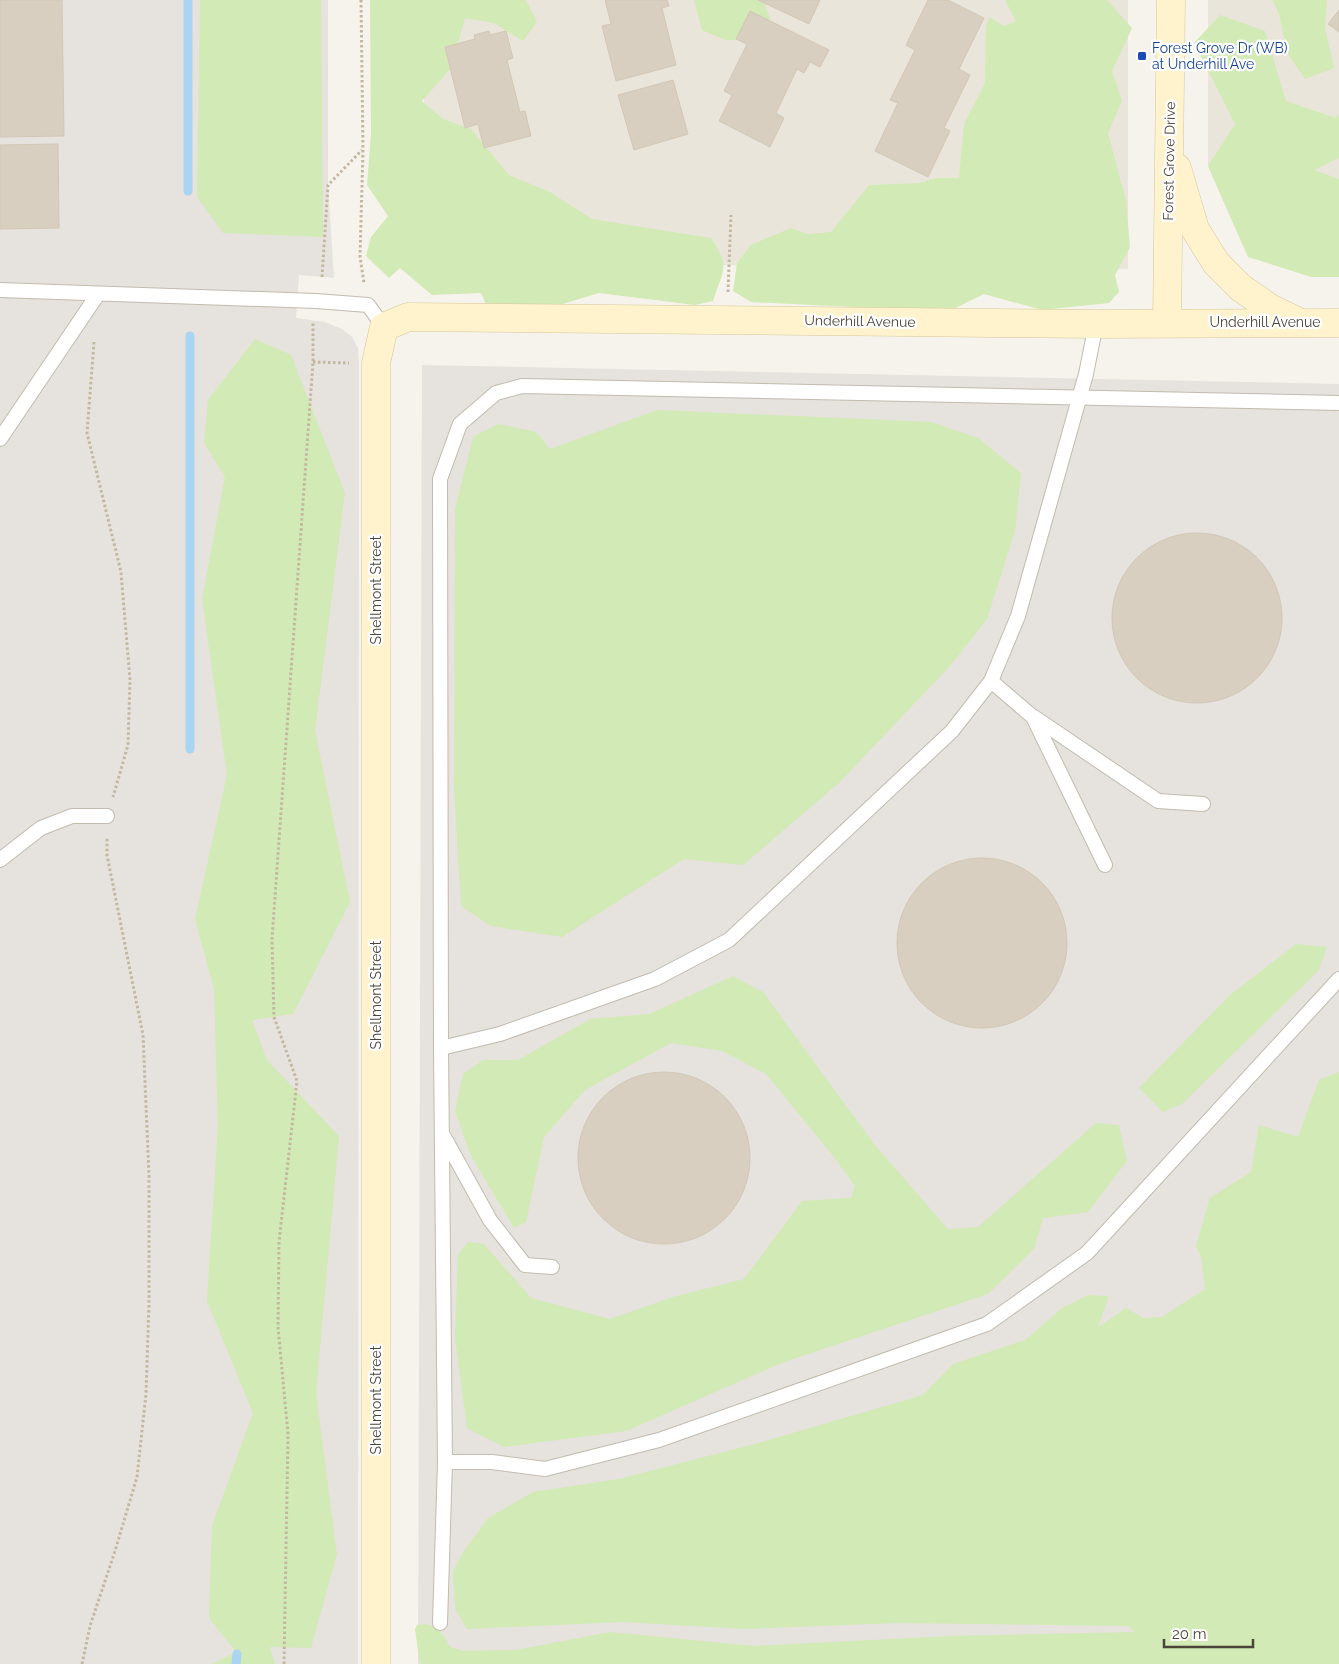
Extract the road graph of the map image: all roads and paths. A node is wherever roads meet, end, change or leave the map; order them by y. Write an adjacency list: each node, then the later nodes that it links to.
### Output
1 (362, 0): 4 (path)
2 (1171, 0): 3 (street, Forest Grove Drive)
3 (1169, 136): 12 (street, Forest Grove Drive); 13 (street)
4 (363, 150): 6 (path); 9 (path)
5 (731, 215): 11 (path)
6 (322, 277)
7 (0, 290): 8 (lane)
8 (98, 294): 9 (lane); 21 (lane); 25 (path)
9 (368, 306): 16 (lane)
10 (312, 320): 17 (path)
11 (727, 320): 15 (street, Underhill Avenue); 16 (street, Underhill Avenue)
12 (1167, 322): 13 (street, Underhill Avenue); 15 (street, Underhill Avenue)
13 (1301, 322): 14 (street, Underhill Avenue)
14 (1339, 323)
15 (1096, 324): 19 (lane)
16 (384, 327): 36 (street, Shellmont Street)
17 (312, 362): 18 (path); 35 (path)
18 (350, 363)
19 (1078, 399): 20 (lane); 22 (lane); 29 (lane)
20 (1339, 403)
21 (0, 439)
22 (991, 681): 23 (lane); 29 (lane)
23 (1034, 717): 24 (lane); 27 (lane)
24 (1203, 804)
25 (107, 816): 26 (lane); 34 (path)
26 (0, 860)
27 (1104, 865)
28 (1339, 978): 32 (lane)
29 (441, 1048): 30 (lane)
30 (443, 1137): 31 (lane); 32 (lane)
31 (552, 1266)
32 (445, 1462): 33 (lane)
33 (440, 1623)
34 (82, 1664)
35 (284, 1664)
36 (376, 1664)

